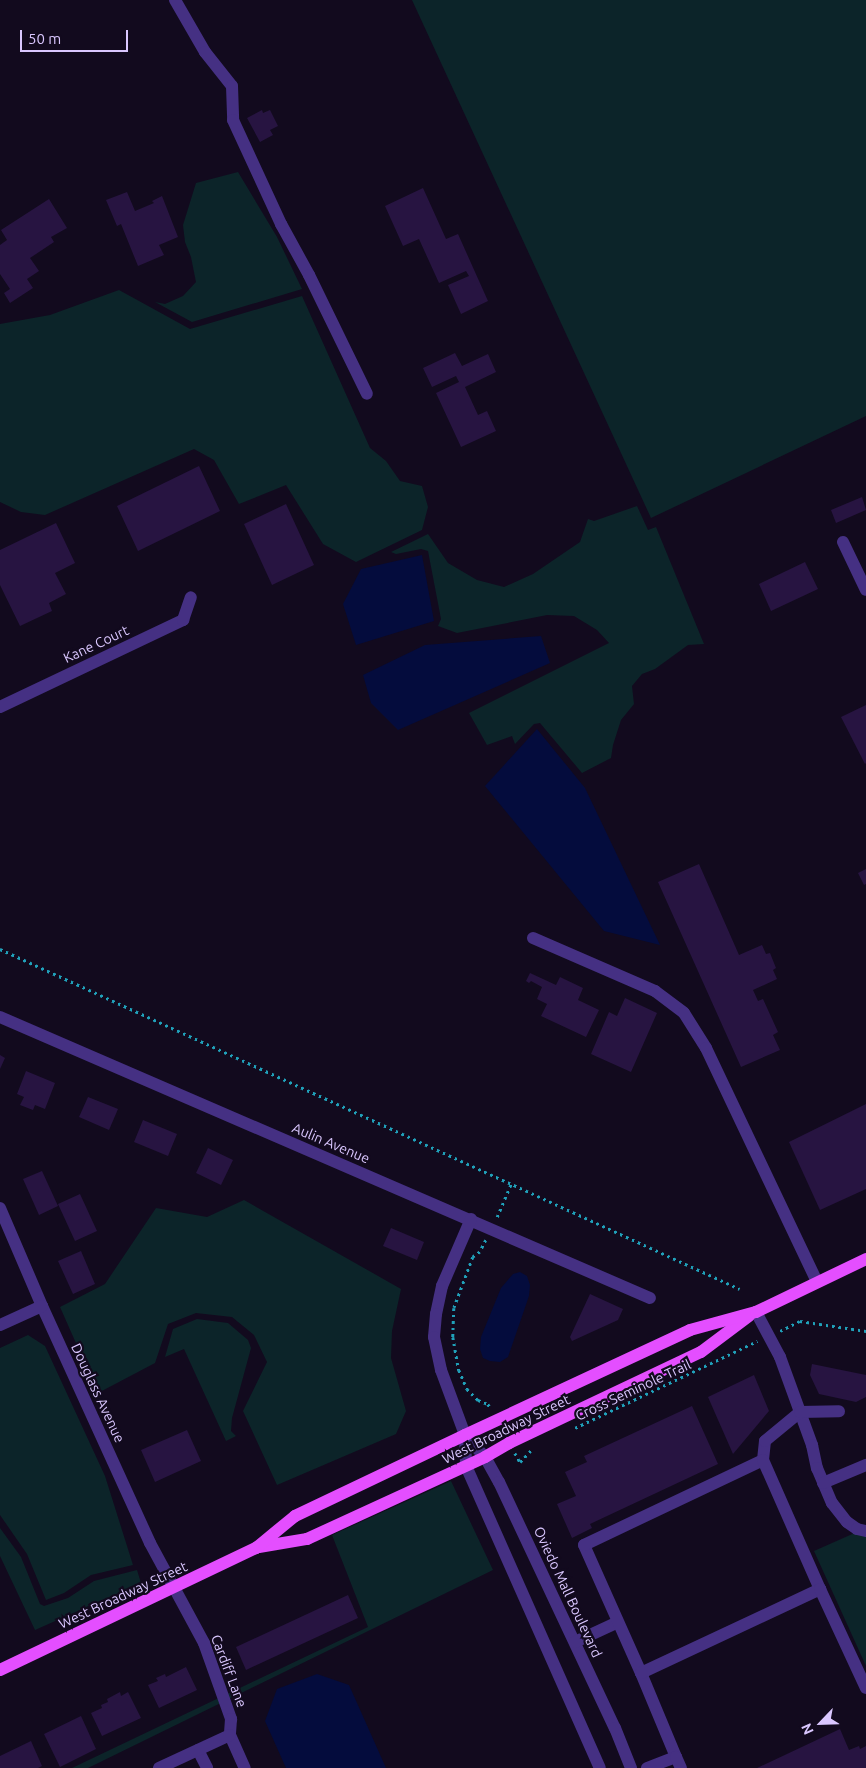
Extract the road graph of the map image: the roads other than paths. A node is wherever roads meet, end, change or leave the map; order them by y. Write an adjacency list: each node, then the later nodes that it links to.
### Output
1 (175, 0): 2 (street)
2 (367, 394)
3 (843, 542): 4 (street)
4 (866, 590)
5 (191, 596): 6 (street, Kane Court)
6 (0, 707)
7 (533, 938): 12 (street)
8 (0, 1017): 10 (street, Aulin Avenue)
9 (0, 1208): 14 (street, Douglass Avenue)
10 (472, 1219): 13 (street, Aulin Avenue); 19 (street, Oviedo Mall Boulevard)
11 (865, 1261): 12 (main road, West Broadway Street)
12 (817, 1282): 15 (main road, West Broadway Street)
13 (650, 1298)
14 (42, 1306): 16 (street); 27 (street, Douglass Avenue)
15 (756, 1312): 18 (street); 19 (main road, West Broadway Street); 20 (main road, West Broadway Street)
16 (0, 1325)
17 (839, 1411): 18 (street)
18 (800, 1412): 21 (street); 24 (street)
19 (465, 1435): 20 (street, Oviedo Mall Boulevard); 23 (street, Oviedo Mall Boulevard); 26 (main road, West Broadway Street)
20 (485, 1457): 23 (main road, West Broadway Street); 30 (street, Oviedo Mall Boulevard)
21 (763, 1460): 28 (street); 29 (street)
22 (866, 1465): 24 (street)
23 (466, 1466): 26 (main road, West Broadway Street); 40 (street, Oviedo Mall Boulevard)
24 (824, 1483): 25 (street)
25 (866, 1531)
26 (258, 1547): 27 (main road, West Broadway Street)
27 (174, 1588): 31 (main road, West Broadway Street); 34 (street, Cardiff Lane)
28 (820, 1589): 32 (street); 33 (street)
29 (618, 1622): 30 (street); 32 (street)
30 (575, 1642): 41 (street, Oviedo Mall Boulevard)
31 (0, 1670)
32 (641, 1673): 36 (street)
33 (866, 1688)
34 (230, 1735): 35 (street); 39 (street, Cardiff Lane)
35 (198, 1750): 37 (street); 38 (street)
36 (678, 1763): 42 (street)
37 (160, 1768)
38 (207, 1768)
39 (244, 1768)
40 (600, 1768)
41 (631, 1768)
42 (647, 1768)

